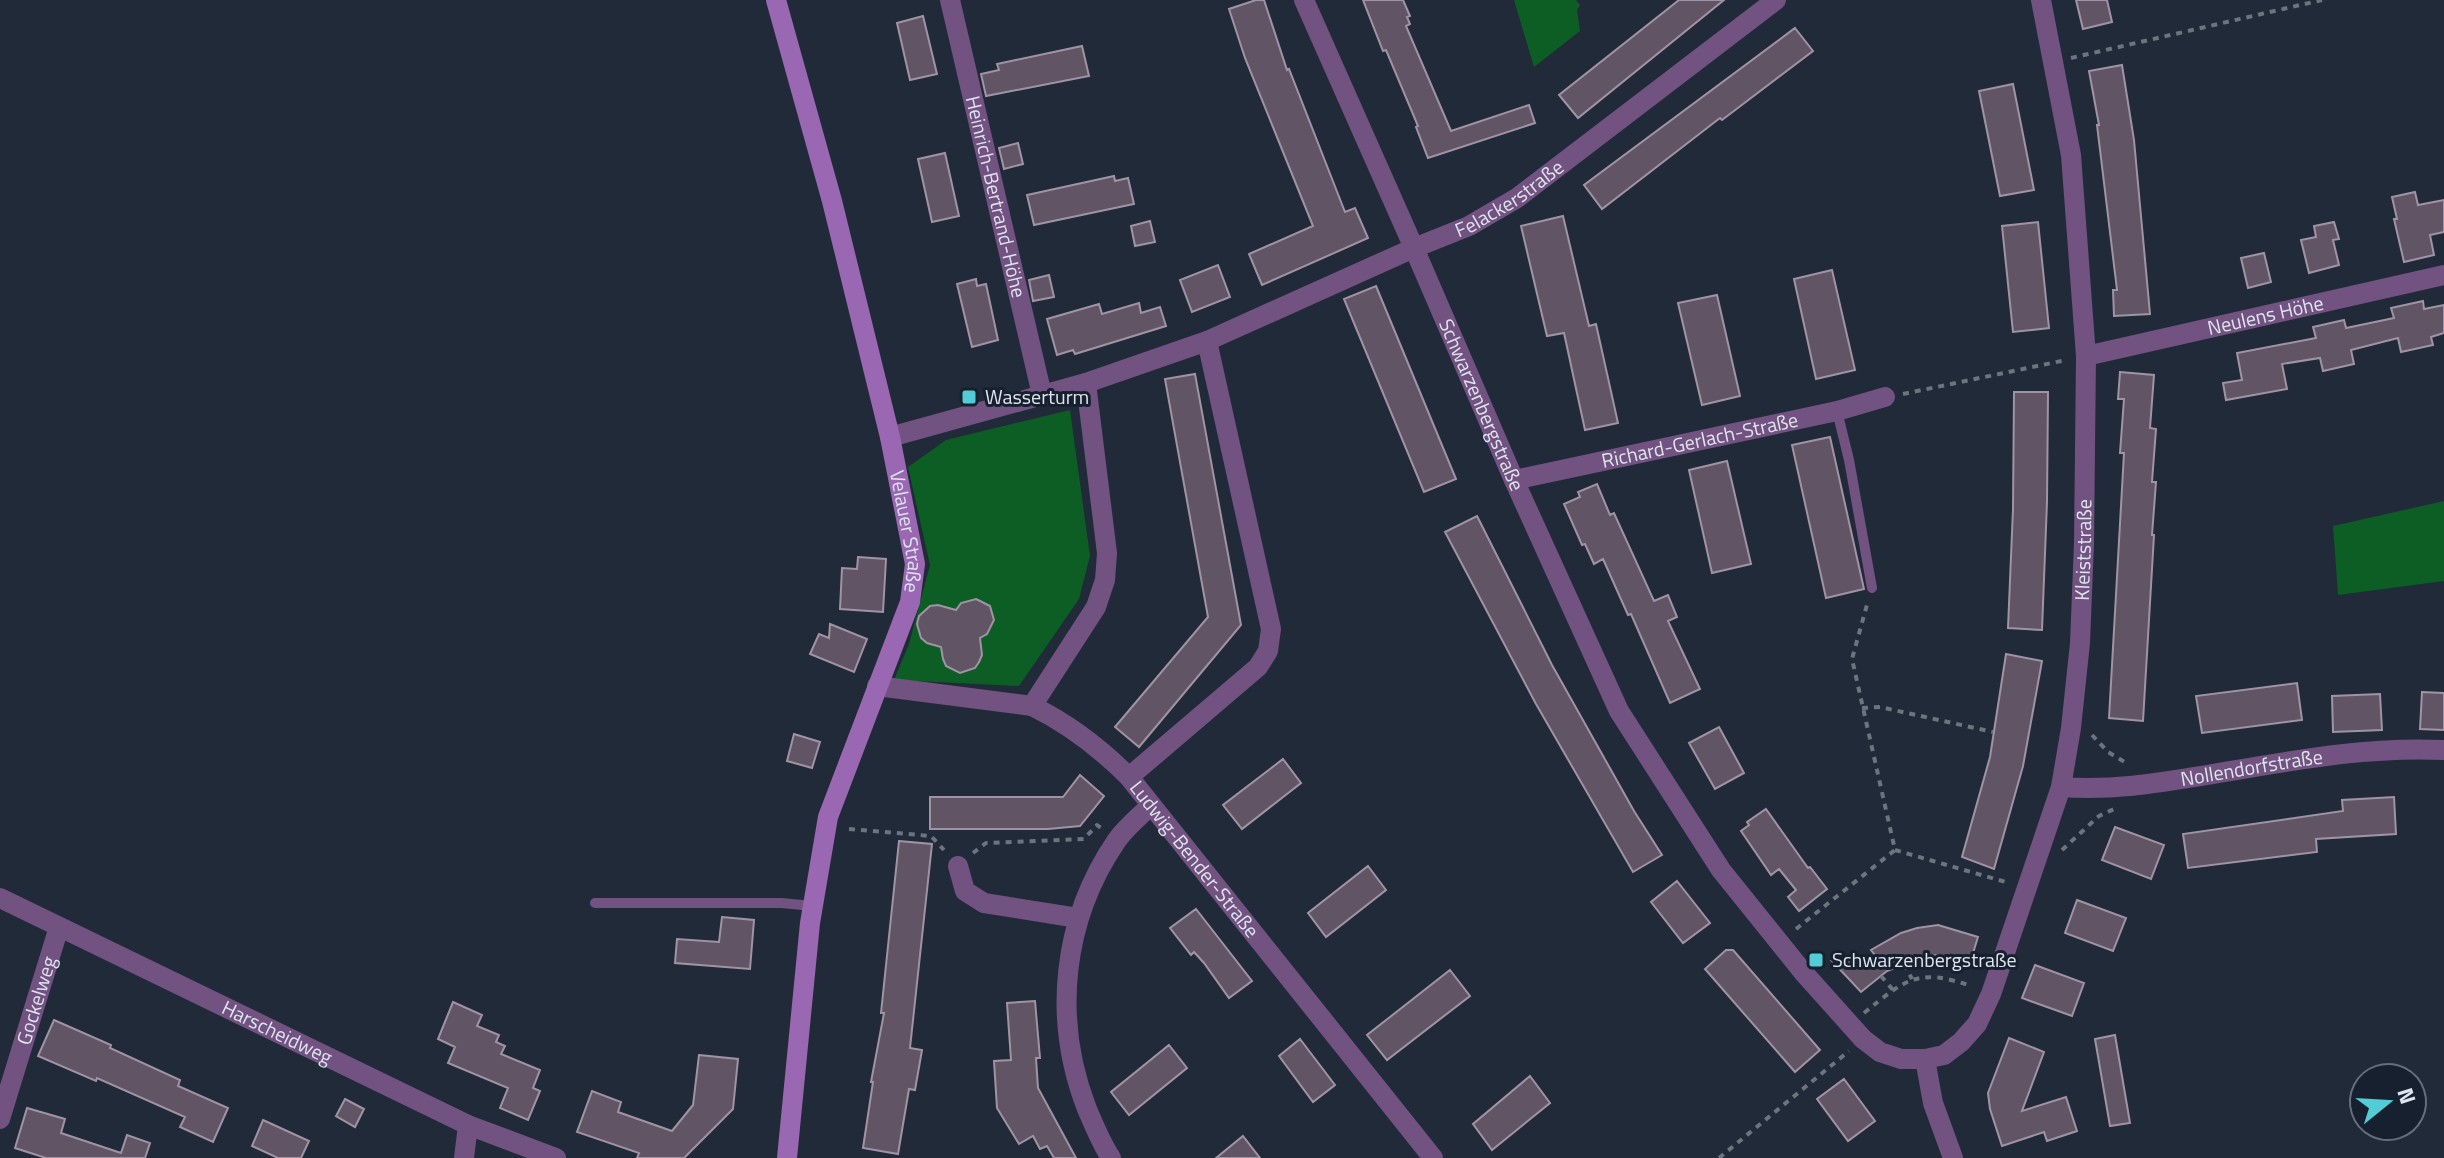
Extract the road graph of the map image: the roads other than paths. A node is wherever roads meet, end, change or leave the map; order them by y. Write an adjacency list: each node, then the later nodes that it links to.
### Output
1 (776, 0): 14 (main road, Velauer Straße)
2 (950, 0): 11 (street, Heinrich-Bertrand-Höhe)
3 (1304, 0): 6 (street, Schwarzenbergstraße)
4 (1776, 0): 6 (street, Felackerstraße)
5 (2041, 0): 9 (street, Kleiststraße)
6 (1414, 248): 8 (street, Felackerstraße); 15 (street, Schwarzenbergstraße)
7 (2444, 275): 9 (street, Neulens Höhe)
8 (1207, 341): 10 (street, Felackerstraße); 20 (street)
9 (2086, 356): 21 (street, Kleiststraße)
10 (1086, 383): 11 (street, Felackerstraße); 18 (street)
11 (1042, 395): 14 (street, Felackerstraße)
12 (1885, 397): 13 (street, Richard-Gerlach-Straße)
13 (1837, 411): 15 (street, Richard-Gerlach-Straße); 16 (lane)
14 (890, 437): 17 (main road, Velauer Straße)
15 (1514, 480): 29 (street, Schwarzenbergstraße)
16 (1872, 588)
17 (877, 686): 18 (street, Ludwig-Bender-Straße); 26 (main road, Velauer Straße)
18 (1032, 706): 20 (street, Ludwig-Bender-Straße)
19 (2444, 750): 21 (street, Nollendorfstraße)
20 (1129, 777): 22 (street, Ludwig-Bender-Straße)
21 (2061, 787): 29 (street, Kleiststraße)
22 (1151, 805): 27 (street); 36 (street, Ludwig-Bender-Straße)
23 (958, 866): 27 (street)
24 (0, 898): 28 (street, Harscheidweg)
25 (595, 903): 26 (lane)
26 (813, 906): 34 (main road, Velauer Straße)
27 (1078, 918): 35 (street)
28 (59, 927): 30 (street, Gockelweg); 31 (street, Harscheidweg)
29 (1925, 1059): 37 (street)
30 (0, 1119)
31 (468, 1125): 32 (street); 33 (street, Harscheidweg)
32 (464, 1158)
33 (556, 1158)
34 (787, 1158)
35 (1111, 1158)
36 (1433, 1158)
37 (1953, 1158)

